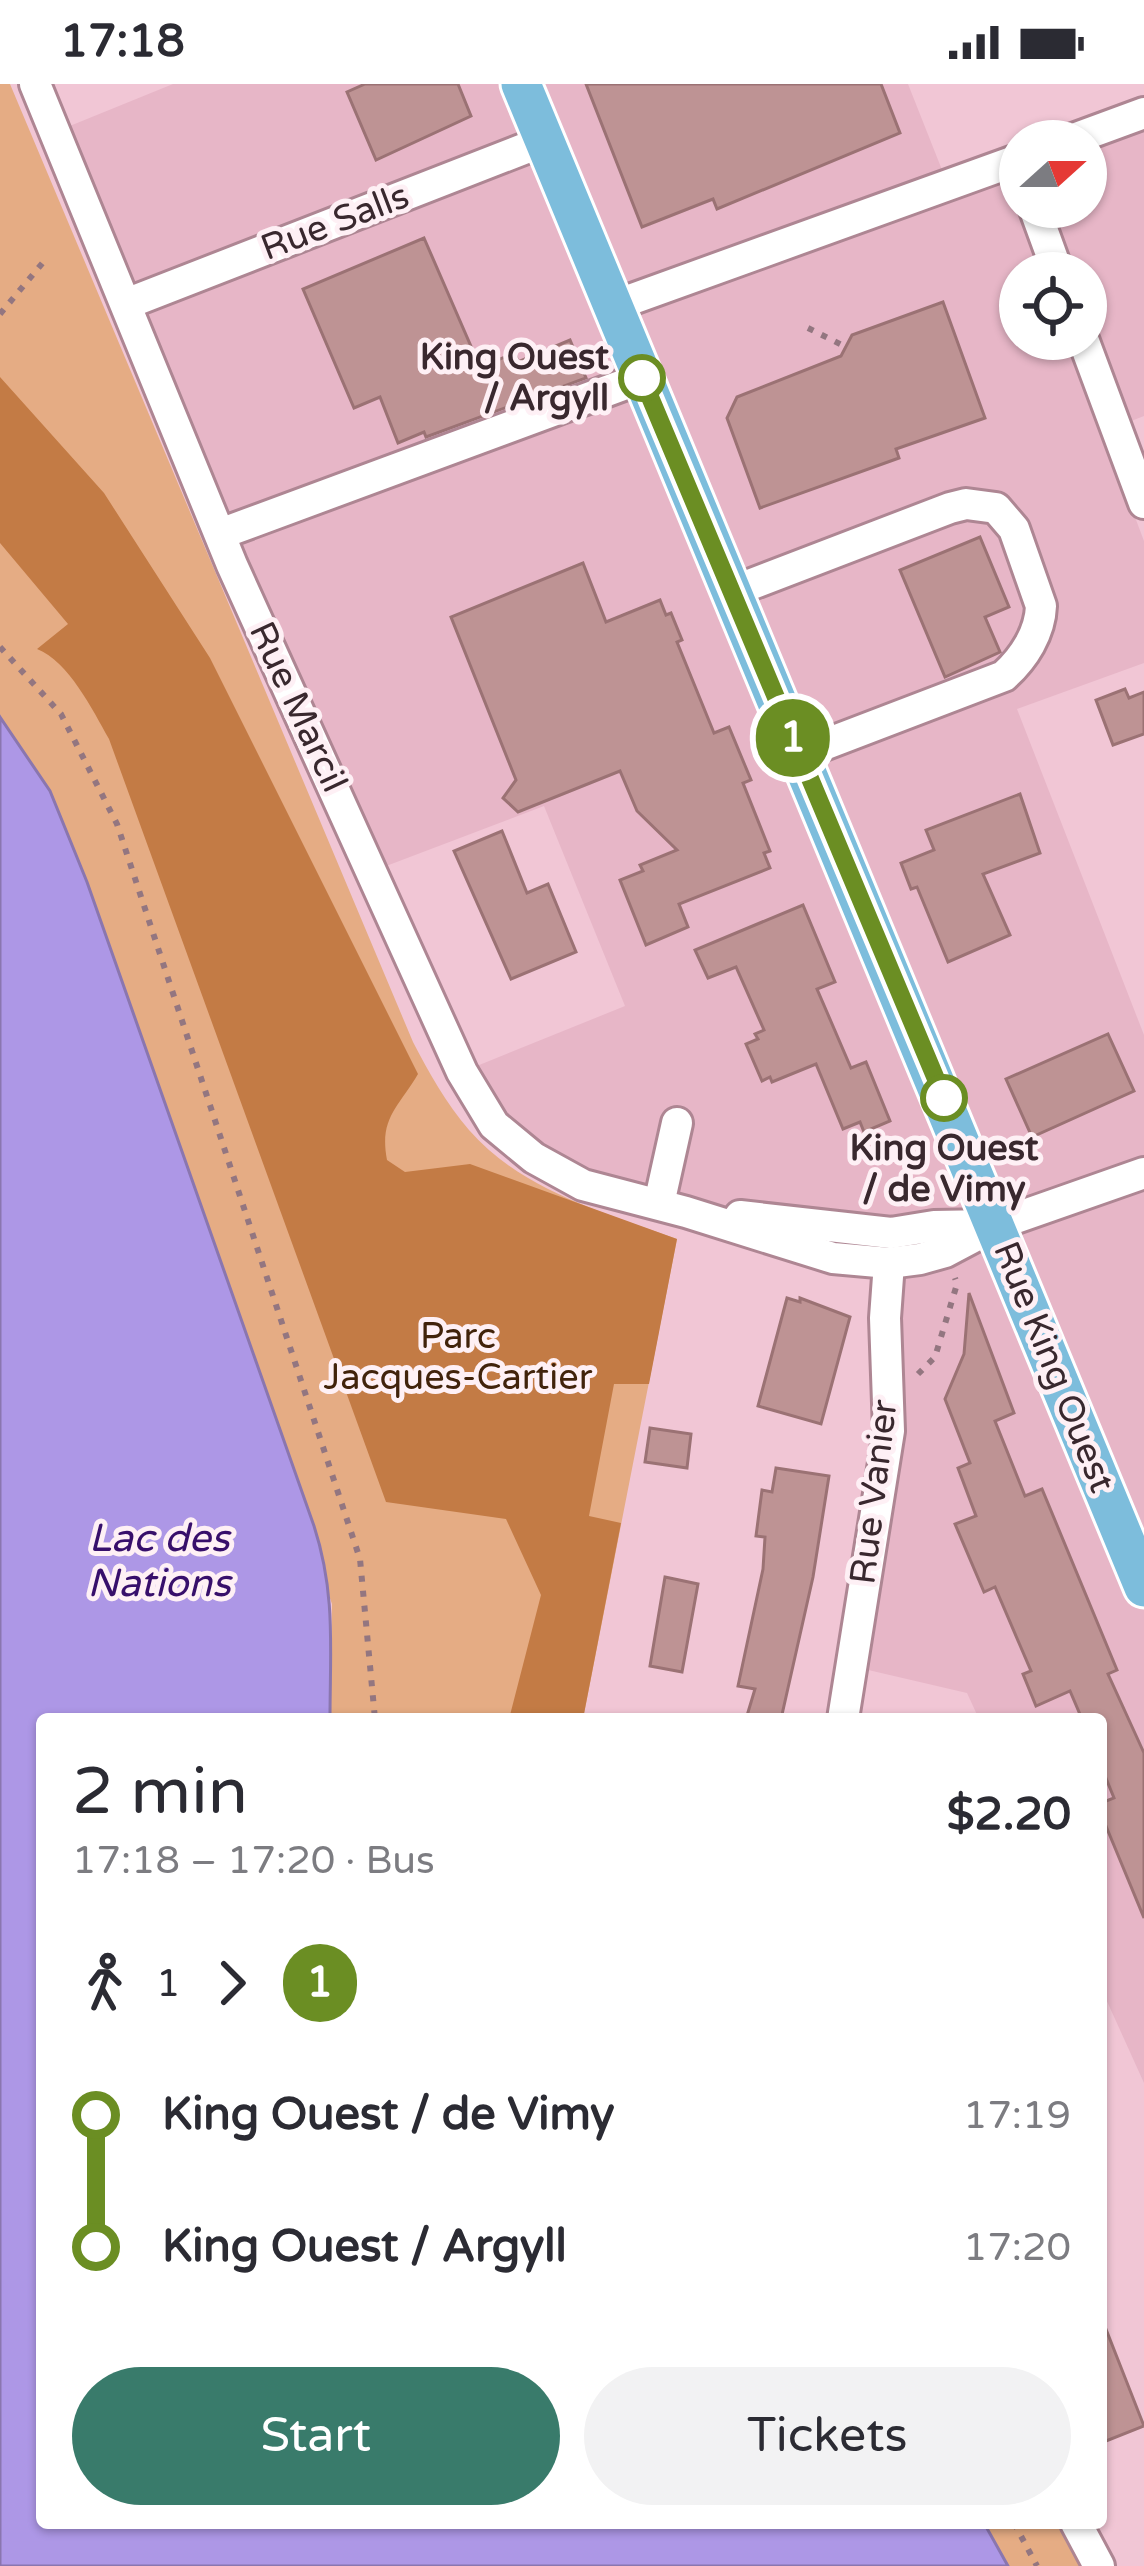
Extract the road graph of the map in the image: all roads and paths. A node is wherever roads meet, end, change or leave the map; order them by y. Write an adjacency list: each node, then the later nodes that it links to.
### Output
1 (35, 84): 8 (street, Rue Marcil)
2 (521, 84): 5 (main road, Rue King Ouest)
3 (1144, 113): 4 (street)
4 (1107, 127)
5 (544, 141): 8 (street, Rue Salls); 9 (main road, Rue King Ouest)
6 (999, 170): 9 (street)
7 (46, 260): 10 (path)
8 (126, 304): 16 (street, Rue Marcil)
9 (613, 306): 14 (main road, Rue King Ouest)
10 (0, 314)
11 (808, 328): 12 (path)
12 (846, 346)
13 (1091, 360): 15 (street)
14 (642, 378): 16 (street); 17 (main road, Rue King Ouest)
15 (1144, 503)
16 (220, 534): 22 (street, Rue Marcil)
17 (731, 592): 19 (main road, Rue King Ouest); 19 (street)
18 (0, 647): 28 (path)
19 (800, 754): 23 (main road, Rue King Ouest)
20 (677, 1123): 22 (street)
21 (1144, 1173): 23 (street)
22 (673, 1208): 23 (street, Rue Marcil); 25 (street, Rue Marcil)
23 (996, 1225): 24 (street, Rue Marcil); 27 (main road, Rue King Ouest)
24 (945, 1252): 25 (street, Rue Marcil); 26 (path)
25 (889, 1263): 26 (street, Rue Vanier)
26 (887, 1388): 29 (street, Rue Vanier)
27 (1144, 1587)
28 (375, 1713)
29 (844, 1713)
30 (1017, 2529): 32 (path)
31 (1079, 2529): 33 (street)
32 (1037, 2566)
33 (1099, 2566)

